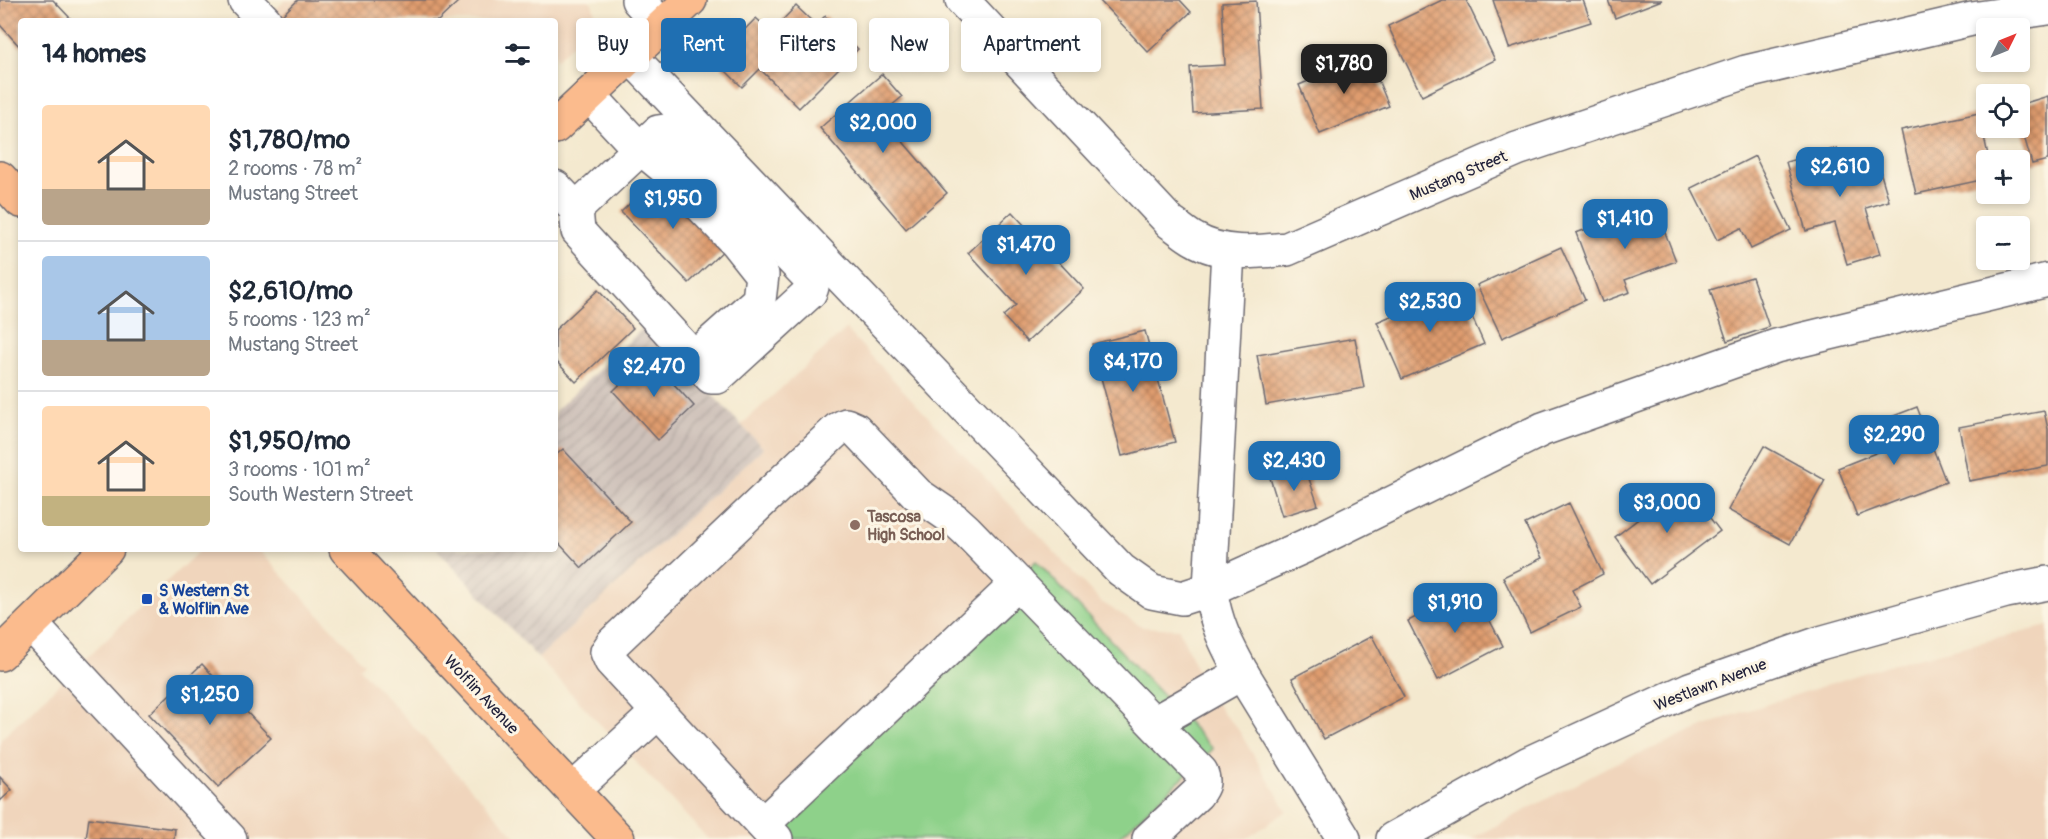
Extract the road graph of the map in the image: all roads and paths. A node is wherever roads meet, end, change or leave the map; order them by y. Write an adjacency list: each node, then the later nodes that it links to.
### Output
1 (245, 0): 6 (street)
2 (638, 0): 8 (street)
3 (690, 0): 7 (main road)
4 (962, 0): 19 (street, Mustang Street)
5 (2048, 8): 19 (street, Mustang Street)
6 (262, 18)
7 (671, 18)
8 (661, 25)
9 (661, 27): 10 (main road)
10 (649, 38)
11 (613, 72): 13 (main road)
12 (645, 72): 26 (street)
13 (589, 95): 14 (main road); 15 (street)
14 (558, 124)
15 (641, 148): 18 (street); 21 (street); 21 (street)
16 (0, 178): 17 (main road)
17 (18, 198)
18 (565, 198): 21 (street)
19 (1228, 251): 26 (street)
20 (2048, 280): 26 (street)
21 (694, 358)
22 (104, 552): 27 (main road)
23 (349, 552): 32 (main road, Wolflin Avenue)
24 (1018, 583): 30 (street); 31 (street); 33 (street)
25 (2048, 583): 38 (street, Westlawn Avenue)
26 (1210, 589): 29 (street)
27 (31, 624): 28 (main road); 34 (street)
28 (0, 654)
29 (1242, 673): 31 (street); 37 (street)
30 (658, 712): 32 (street); 33 (street)
31 (1154, 723): 36 (street)
32 (573, 790): 35 (main road, Wolflin Avenue)
33 (769, 831)
34 (230, 839)
35 (618, 839)
36 (1149, 839)
37 (1344, 839)
38 (1393, 839)

